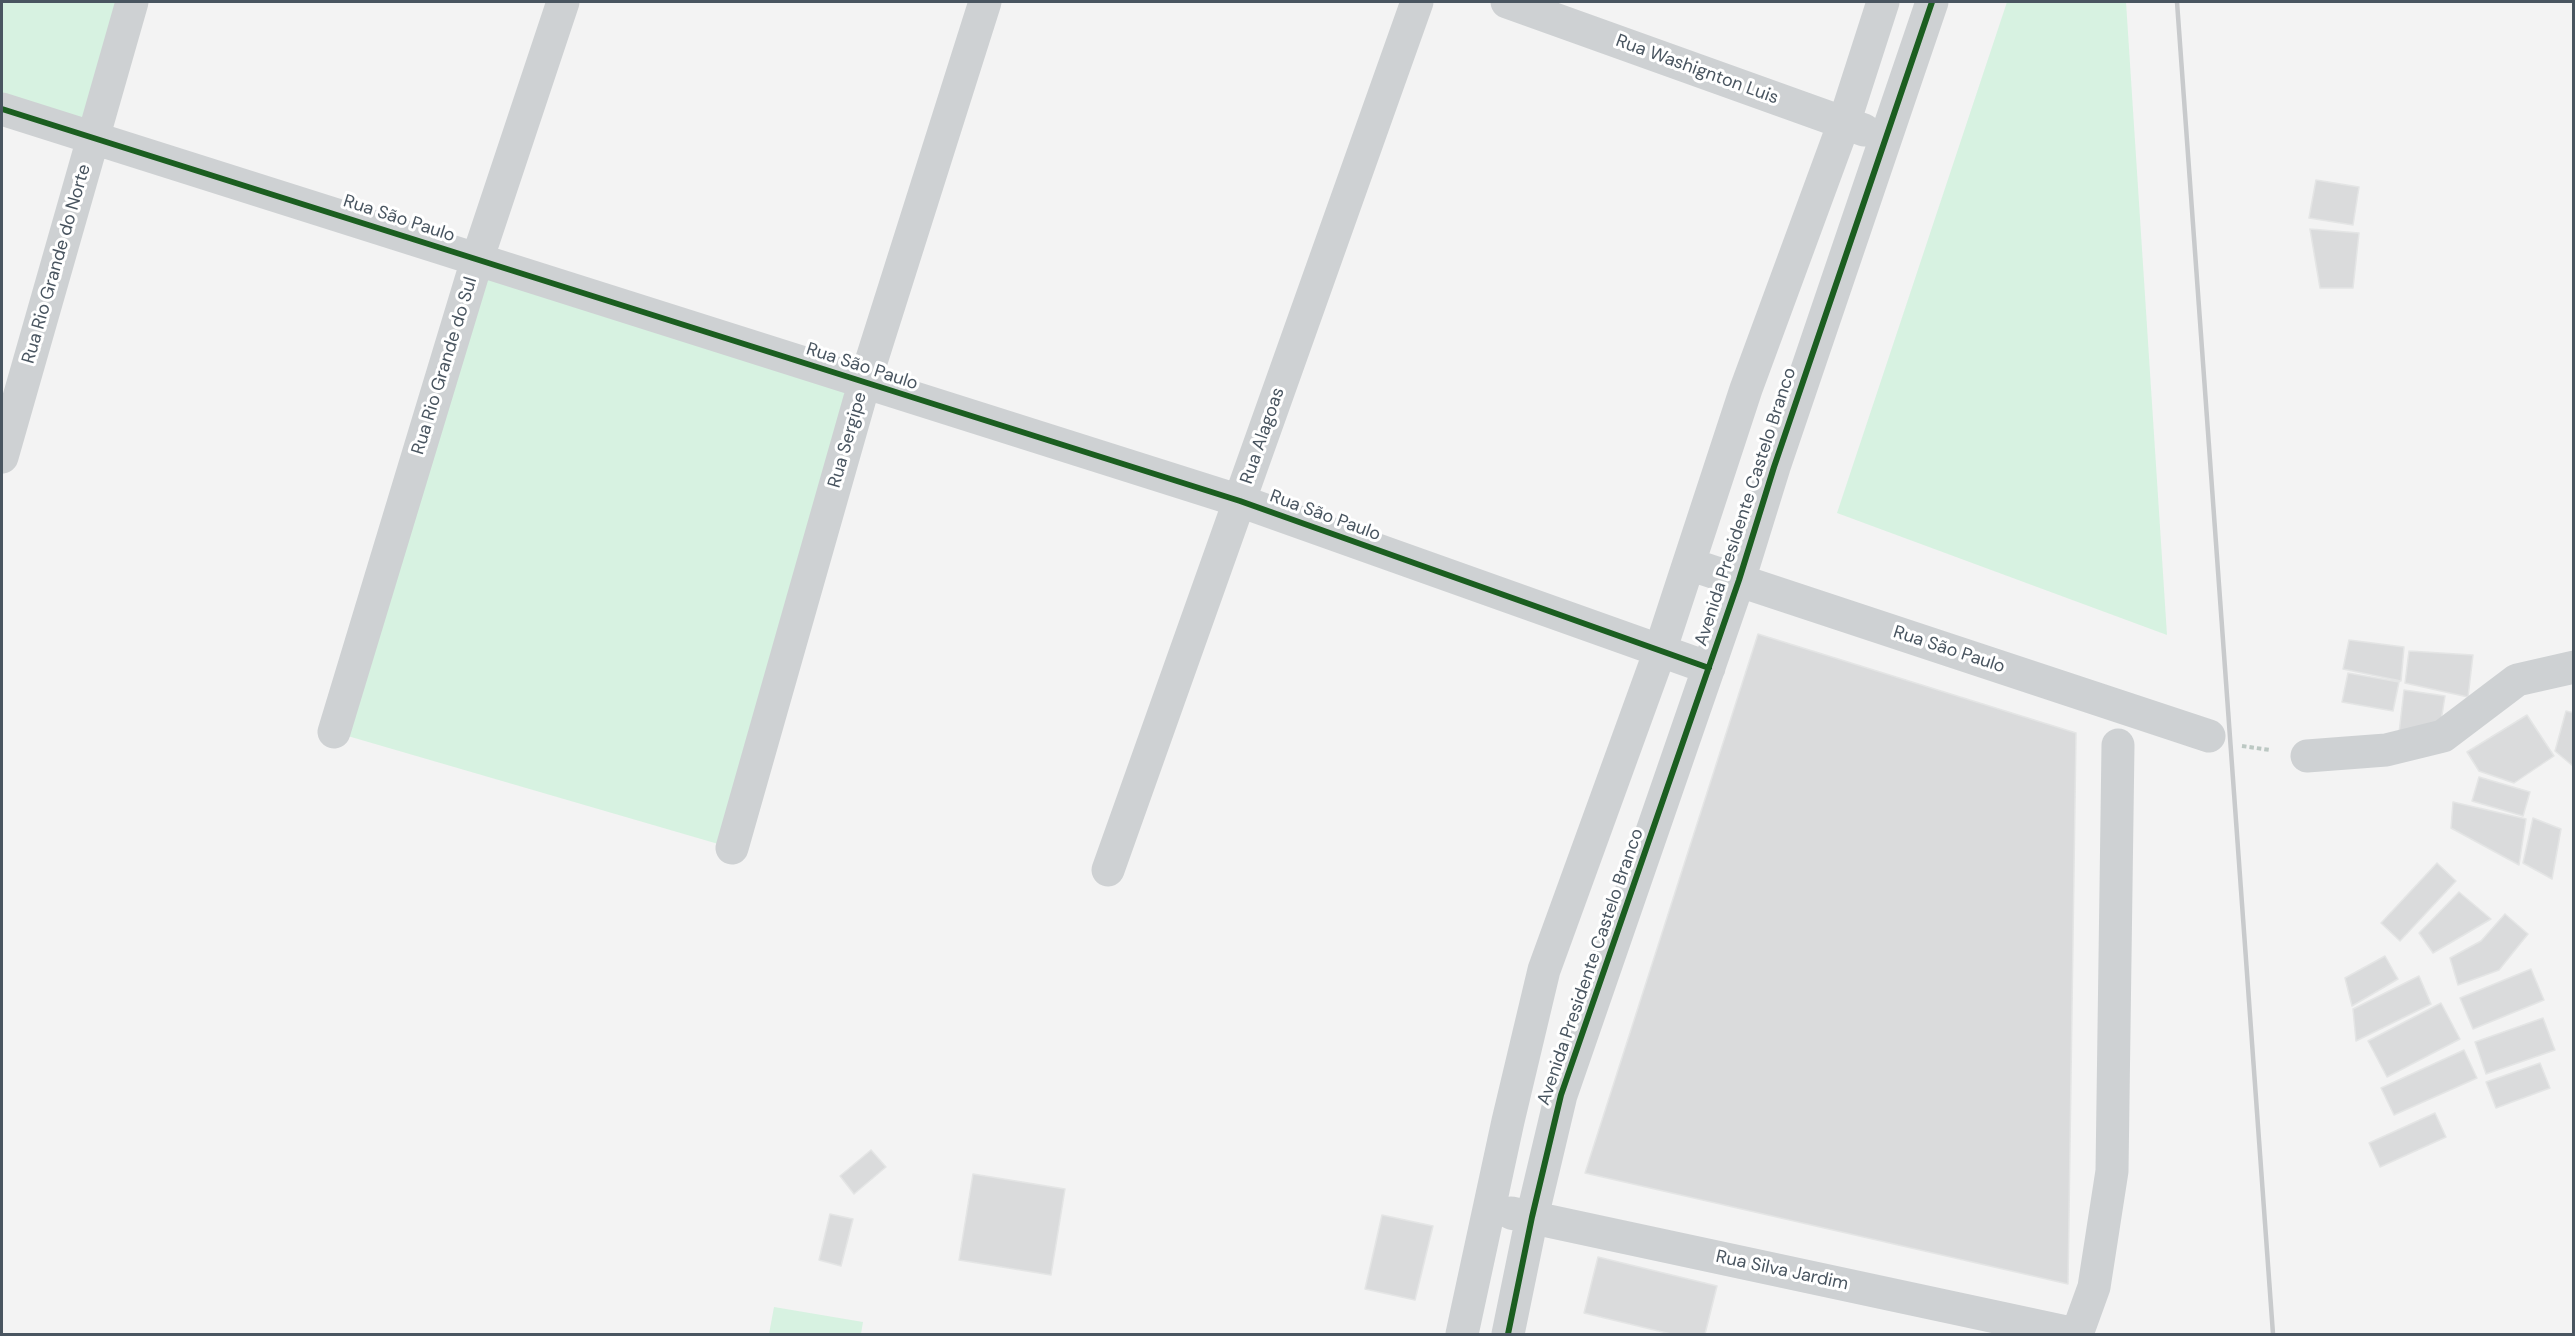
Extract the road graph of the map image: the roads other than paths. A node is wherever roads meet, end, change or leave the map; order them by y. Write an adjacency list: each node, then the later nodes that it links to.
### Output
1 (132, 2): 10 (street, Rua Rio Grande do Norte)
2 (563, 2): 12 (street, Rua Rio Grande do Sul)
3 (984, 2): 13 (street, Rua Sergipe)
4 (1417, 2): 15 (street, Rua Alagoas)
5 (1507, 2): 9 (street, Rua Washignton Luis)
6 (1883, 2): 9 (street, Avenida Presidente Castelo Branco)
7 (1932, 2): 11 (street, Avenida Presidente Castelo Branco)
8 (2, 109): 10 (street, Rua São Paulo)
9 (1844, 123): 11 (street, Rua Washignton Luis); 16 (street, Avenida Presidente Castelo Branco)
10 (93, 138): 12 (street, Rua São Paulo); 14 (street, Rua Rio Grande do Norte)
11 (1886, 138): 17 (street, Avenida Presidente Castelo Branco)
12 (477, 260): 13 (street, Rua São Paulo); 21 (street, Rua Rio Grande do Sul)
13 (864, 384): 15 (street, Rua São Paulo); 25 (street, Rua Sergipe)
14 (2, 457)
15 (1240, 501): 18 (street, Rua São Paulo); 26 (street, Rua Alagoas)
16 (1689, 564): 17 (street, Rua São Paulo); 18 (street, Avenida Presidente Castelo Branco)
17 (1739, 580): 20 (street, Avenida Presidente Castelo Branco); 22 (street, Rua São Paulo)
18 (1660, 651): 20 (street, Rua São Paulo); 27 (street, Avenida Presidente Castelo Branco)
19 (2574, 667): 24 (street)
20 (1709, 668): 28 (street, Avenida Presidente Castelo Branco)
21 (334, 732)
22 (2209, 736)
23 (2118, 745): 31 (street)
24 (2307, 756)
25 (732, 848)
26 (1108, 870)
27 (1490, 1209): 28 (street, Rua Silva Jardim); 29 (street, Avenida Presidente Castelo Branco)
28 (1532, 1217): 30 (street, Avenida Presidente Castelo Branco); 31 (street, Rua Silva Jardim)
29 (1462, 1335)
30 (1508, 1335)
31 (2076, 1335)

